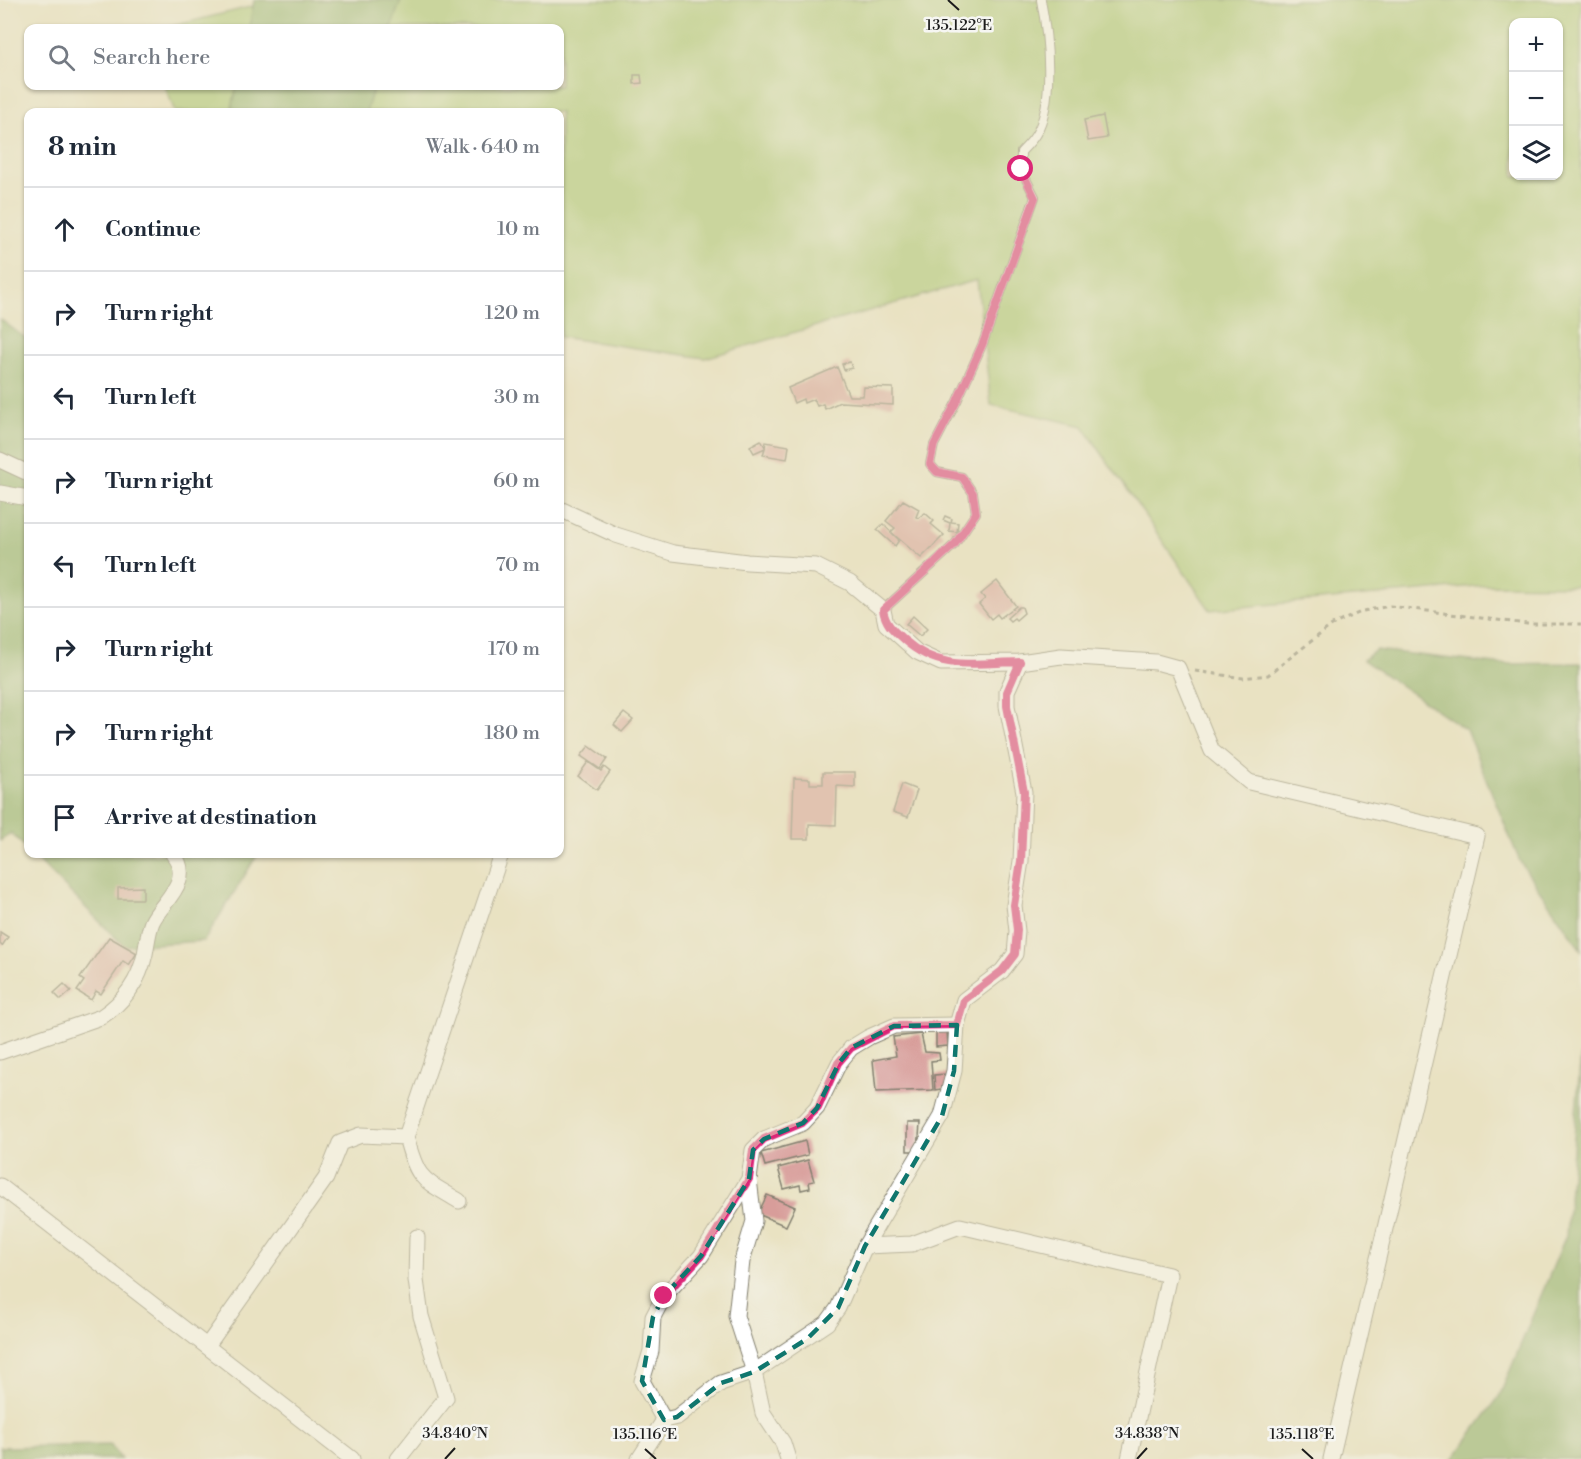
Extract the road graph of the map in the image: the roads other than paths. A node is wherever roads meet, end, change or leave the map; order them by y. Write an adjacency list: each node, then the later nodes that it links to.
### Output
1 (1041, 0): 7 (lane)
2 (0, 460): 3 (street)
3 (24, 471)
4 (0, 492): 5 (street)
5 (24, 497)
6 (564, 511): 7 (street)
7 (883, 610): 8 (street)
8 (1020, 662): 11 (street); 27 (street)
9 (175, 858): 12 (street)
10 (500, 858): 13 (street)
11 (957, 1025): 14 (street); 18 (street)
12 (0, 1052)
13 (406, 1137): 16 (street); 19 (street)
14 (749, 1179): 20 (street); 21 (street)
15 (0, 1186): 19 (street)
16 (459, 1201)
17 (417, 1237): 23 (street)
18 (865, 1246): 20 (street); 26 (street)
19 (207, 1346): 22 (street)
20 (754, 1372): 21 (street); 25 (street)
21 (664, 1420): 24 (street)
22 (352, 1459)
23 (398, 1459)
24 (639, 1459)
25 (788, 1459)
26 (1129, 1459)
27 (1330, 1459)

